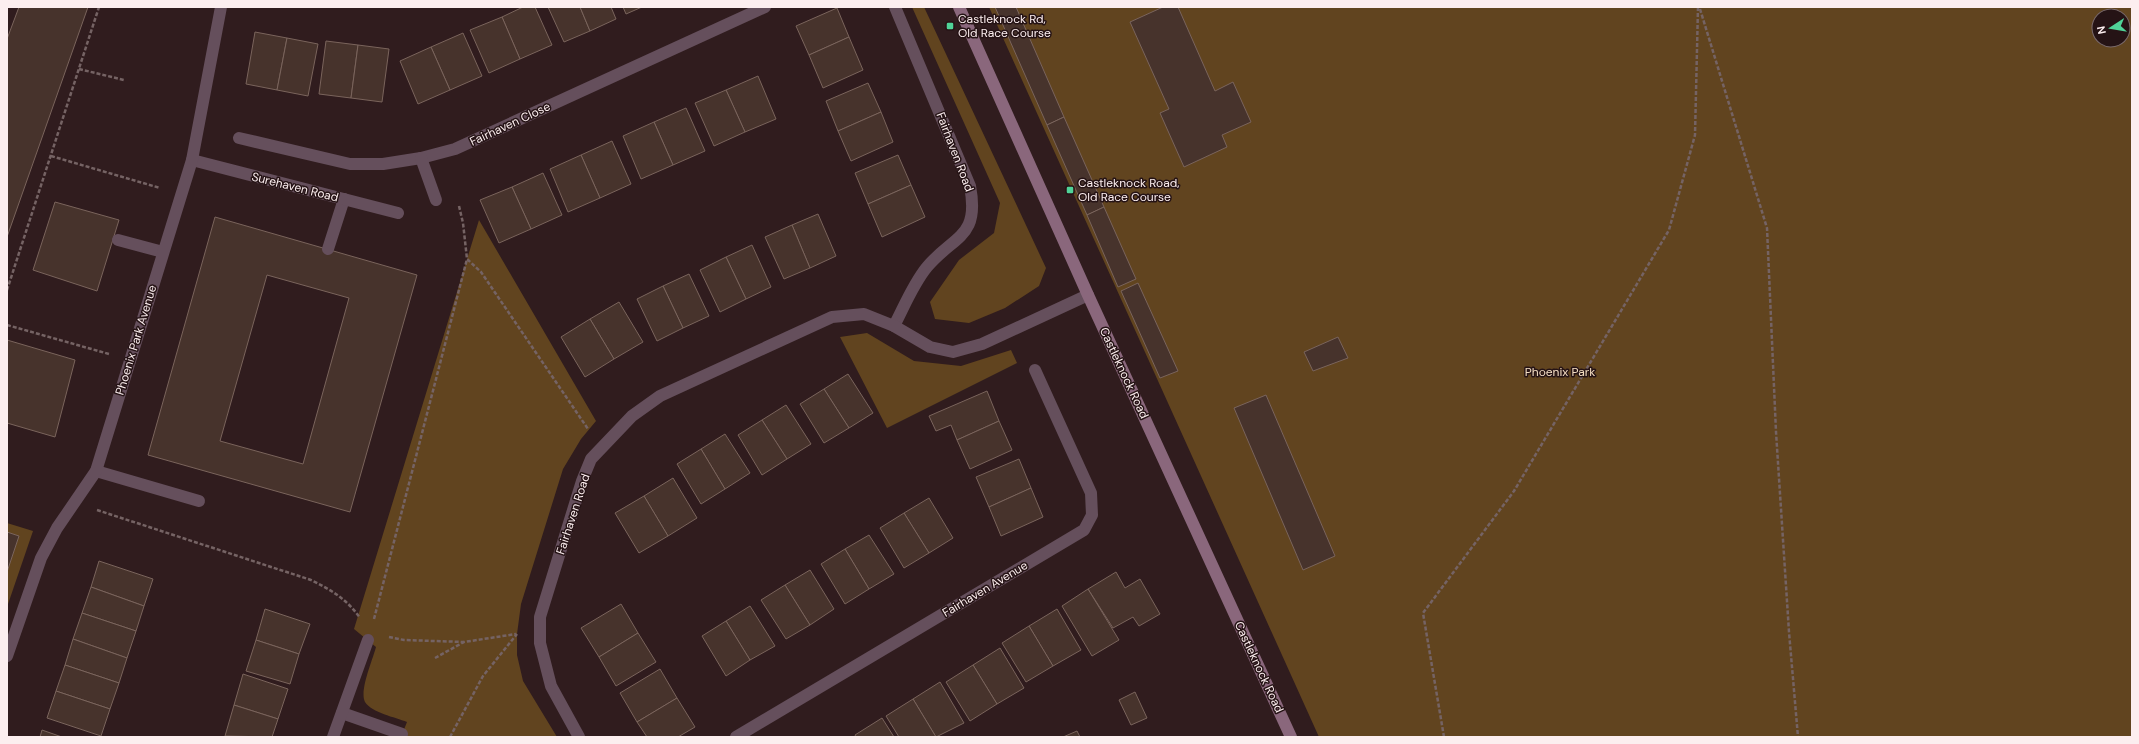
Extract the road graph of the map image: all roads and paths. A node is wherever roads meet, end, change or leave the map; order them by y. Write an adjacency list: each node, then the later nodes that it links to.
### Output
1 (99, 7): 7 (path)
2 (222, 7): 12 (street, Phoenix Park Avenue)
3 (765, 7): 11 (street, Fairhaven Close)
4 (895, 7): 24 (street, Fairhaven Road)
5 (959, 7): 22 (main road, Castleknock Road)
6 (1699, 7): 44 (path); 45 (path)
7 (79, 69): 8 (path); 10 (path)
8 (124, 80)
9 (239, 138): 11 (street, Fairhaven Close)
10 (51, 156): 13 (path); 21 (path)
11 (421, 158): 15 (street)
12 (192, 160): 13 (street, Phoenix Park Avenue); 14 (street, Surehaven Road)
13 (182, 194): 19 (street, Phoenix Park Avenue)
14 (344, 199): 16 (street, Surehaven Road); 18 (street)
15 (436, 200): 20 (path)
16 (398, 213)
17 (118, 240): 19 (street)
18 (328, 250)
19 (163, 252): 25 (street, Phoenix Park Avenue)
20 (467, 259): 27 (path); 33 (path)
21 (7, 290)
22 (1088, 295): 24 (street, Fairhaven Road); 43 (main road, Castleknock Road)
23 (7, 325): 25 (path)
24 (894, 326): 27 (street, Fairhaven Road)
25 (130, 360): 28 (street, Phoenix Park Avenue)
26 (1035, 370): 42 (street, Fairhaven Avenue)
27 (604, 444): 31 (street, Fairhaven Road)
28 (96, 471): 29 (street, Phoenix Park Avenue); 30 (street)
29 (76, 502): 33 (path); 35 (street, Phoenix Park Avenue)
30 (199, 502)
31 (540, 617): 32 (path); 41 (street, Fairhaven Road)
32 (517, 634): 34 (path); 40 (path)
33 (370, 637): 34 (path); 37 (street)
34 (464, 642): 36 (path)
35 (7, 656)
36 (435, 658)
37 (342, 713): 38 (street); 39 (street)
38 (402, 734)
39 (334, 737)
40 (450, 737)
41 (579, 737)
42 (736, 737)
43 (1291, 737)
44 (1444, 737)
45 (1798, 737)

